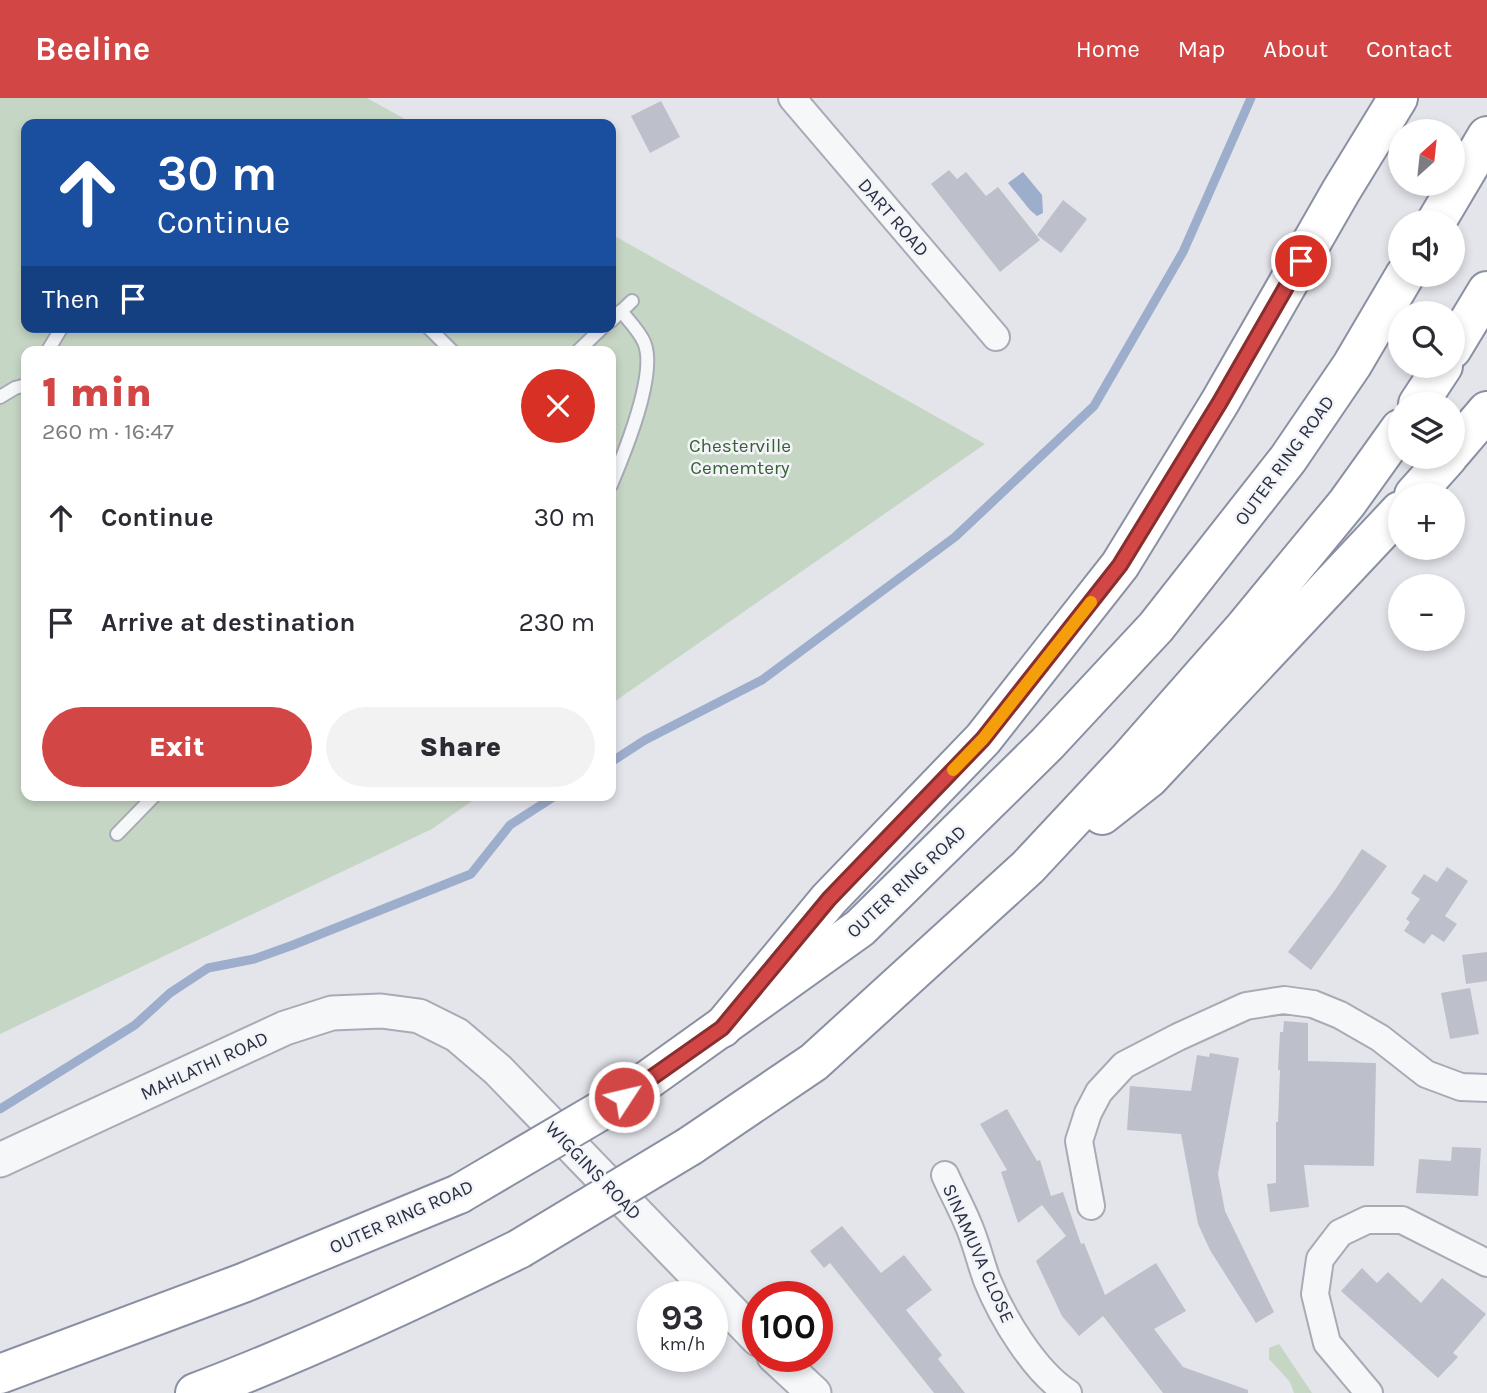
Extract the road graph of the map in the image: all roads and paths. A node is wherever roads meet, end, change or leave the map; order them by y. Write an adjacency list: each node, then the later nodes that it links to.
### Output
1 (792, 98): 15 (street, DART ROAD)
2 (1380, 98): 5 (highway)
3 (1398, 98): 5 (highway)
4 (1487, 136): 6 (highway)
5 (1341, 191): 31 (highway)
6 (1443, 210)
7 (1398, 287): 31 (highway, OUTER RING ROAD)
8 (1487, 291): 12 (highway)
9 (632, 301): 10 (lane)
10 (621, 311): 11 (lane); 24 (lane)
11 (616, 316)
12 (1465, 327)
13 (434, 333): 16 (lane)
14 (597, 333): 17 (lane)
15 (996, 337)
16 (447, 346)
17 (583, 346)
18 (21, 386): 19 (lane)
19 (0, 397)
20 (1487, 411): 21 (highway)
21 (1465, 437)
22 (1388, 446): 29 (highway)
23 (1437, 469): 25 (highway)
24 (616, 473)
25 (1425, 483)
26 (1388, 524): 29 (highway)
27 (148, 801): 28 (lane)
28 (117, 834)
29 (1028, 867): 40 (highway, bridge)
30 (419, 1016): 33 (street, MAHLATHI ROAD); 37 (street, WIGGINS ROAD)
31 (722, 1028): 39 (highway, OUTER RING ROAD, bridge)
32 (1487, 1087): 35 (street)
33 (0, 1160)
34 (944, 1175): 42 (street, SINAMUVA CLOSE)
35 (1091, 1206)
36 (1487, 1263): 43 (street)
37 (742, 1322)
38 (791, 1372): 41 (street)
39 (0, 1374)
40 (195, 1393)
41 (814, 1393)
42 (1068, 1393)
43 (1369, 1393)

